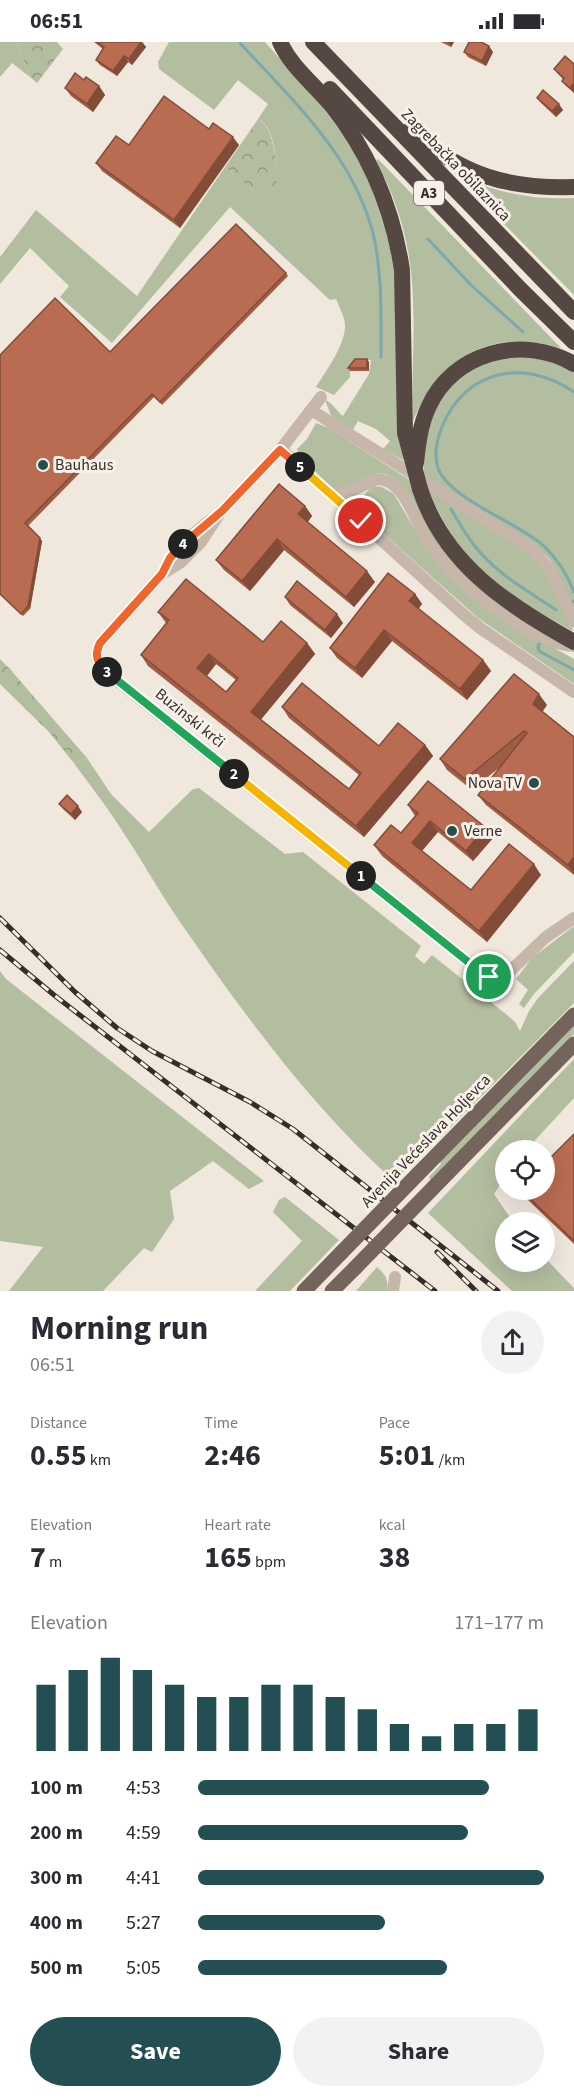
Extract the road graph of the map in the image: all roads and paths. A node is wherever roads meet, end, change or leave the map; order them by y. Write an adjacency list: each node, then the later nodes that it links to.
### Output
1 (280, 42): 11 (highway)
2 (286, 42): 6 (highway, A3)
3 (318, 47): 4 (highway); 5 (highway, Zagrebačka obilaznica / A3)
4 (574, 187)
5 (574, 312)
6 (574, 342)
7 (574, 364): 11 (highway)
8 (321, 397): 9 (street, Buzinski krči)
9 (311, 410): 10 (street, Buzinski krči); 15 (street)
10 (280, 450): 13 (street); 18 (street, Buzinski krči)
11 (415, 470): 16 (highway, bridge)
12 (360, 487): 13 (street); 14 (street); 16 (street)
13 (329, 492): 14 (street)
14 (361, 521): 17 (street)
15 (574, 622)
16 (574, 644)
17 (574, 692)
18 (574, 918)
19 (574, 1016): 22 (main road, Avenija Većeslava Holjevca, bridge)
20 (574, 1044): 23 (main road, bridge)
21 (395, 1277): 24 (street)
22 (304, 1291)
23 (332, 1291)
24 (393, 1291)

